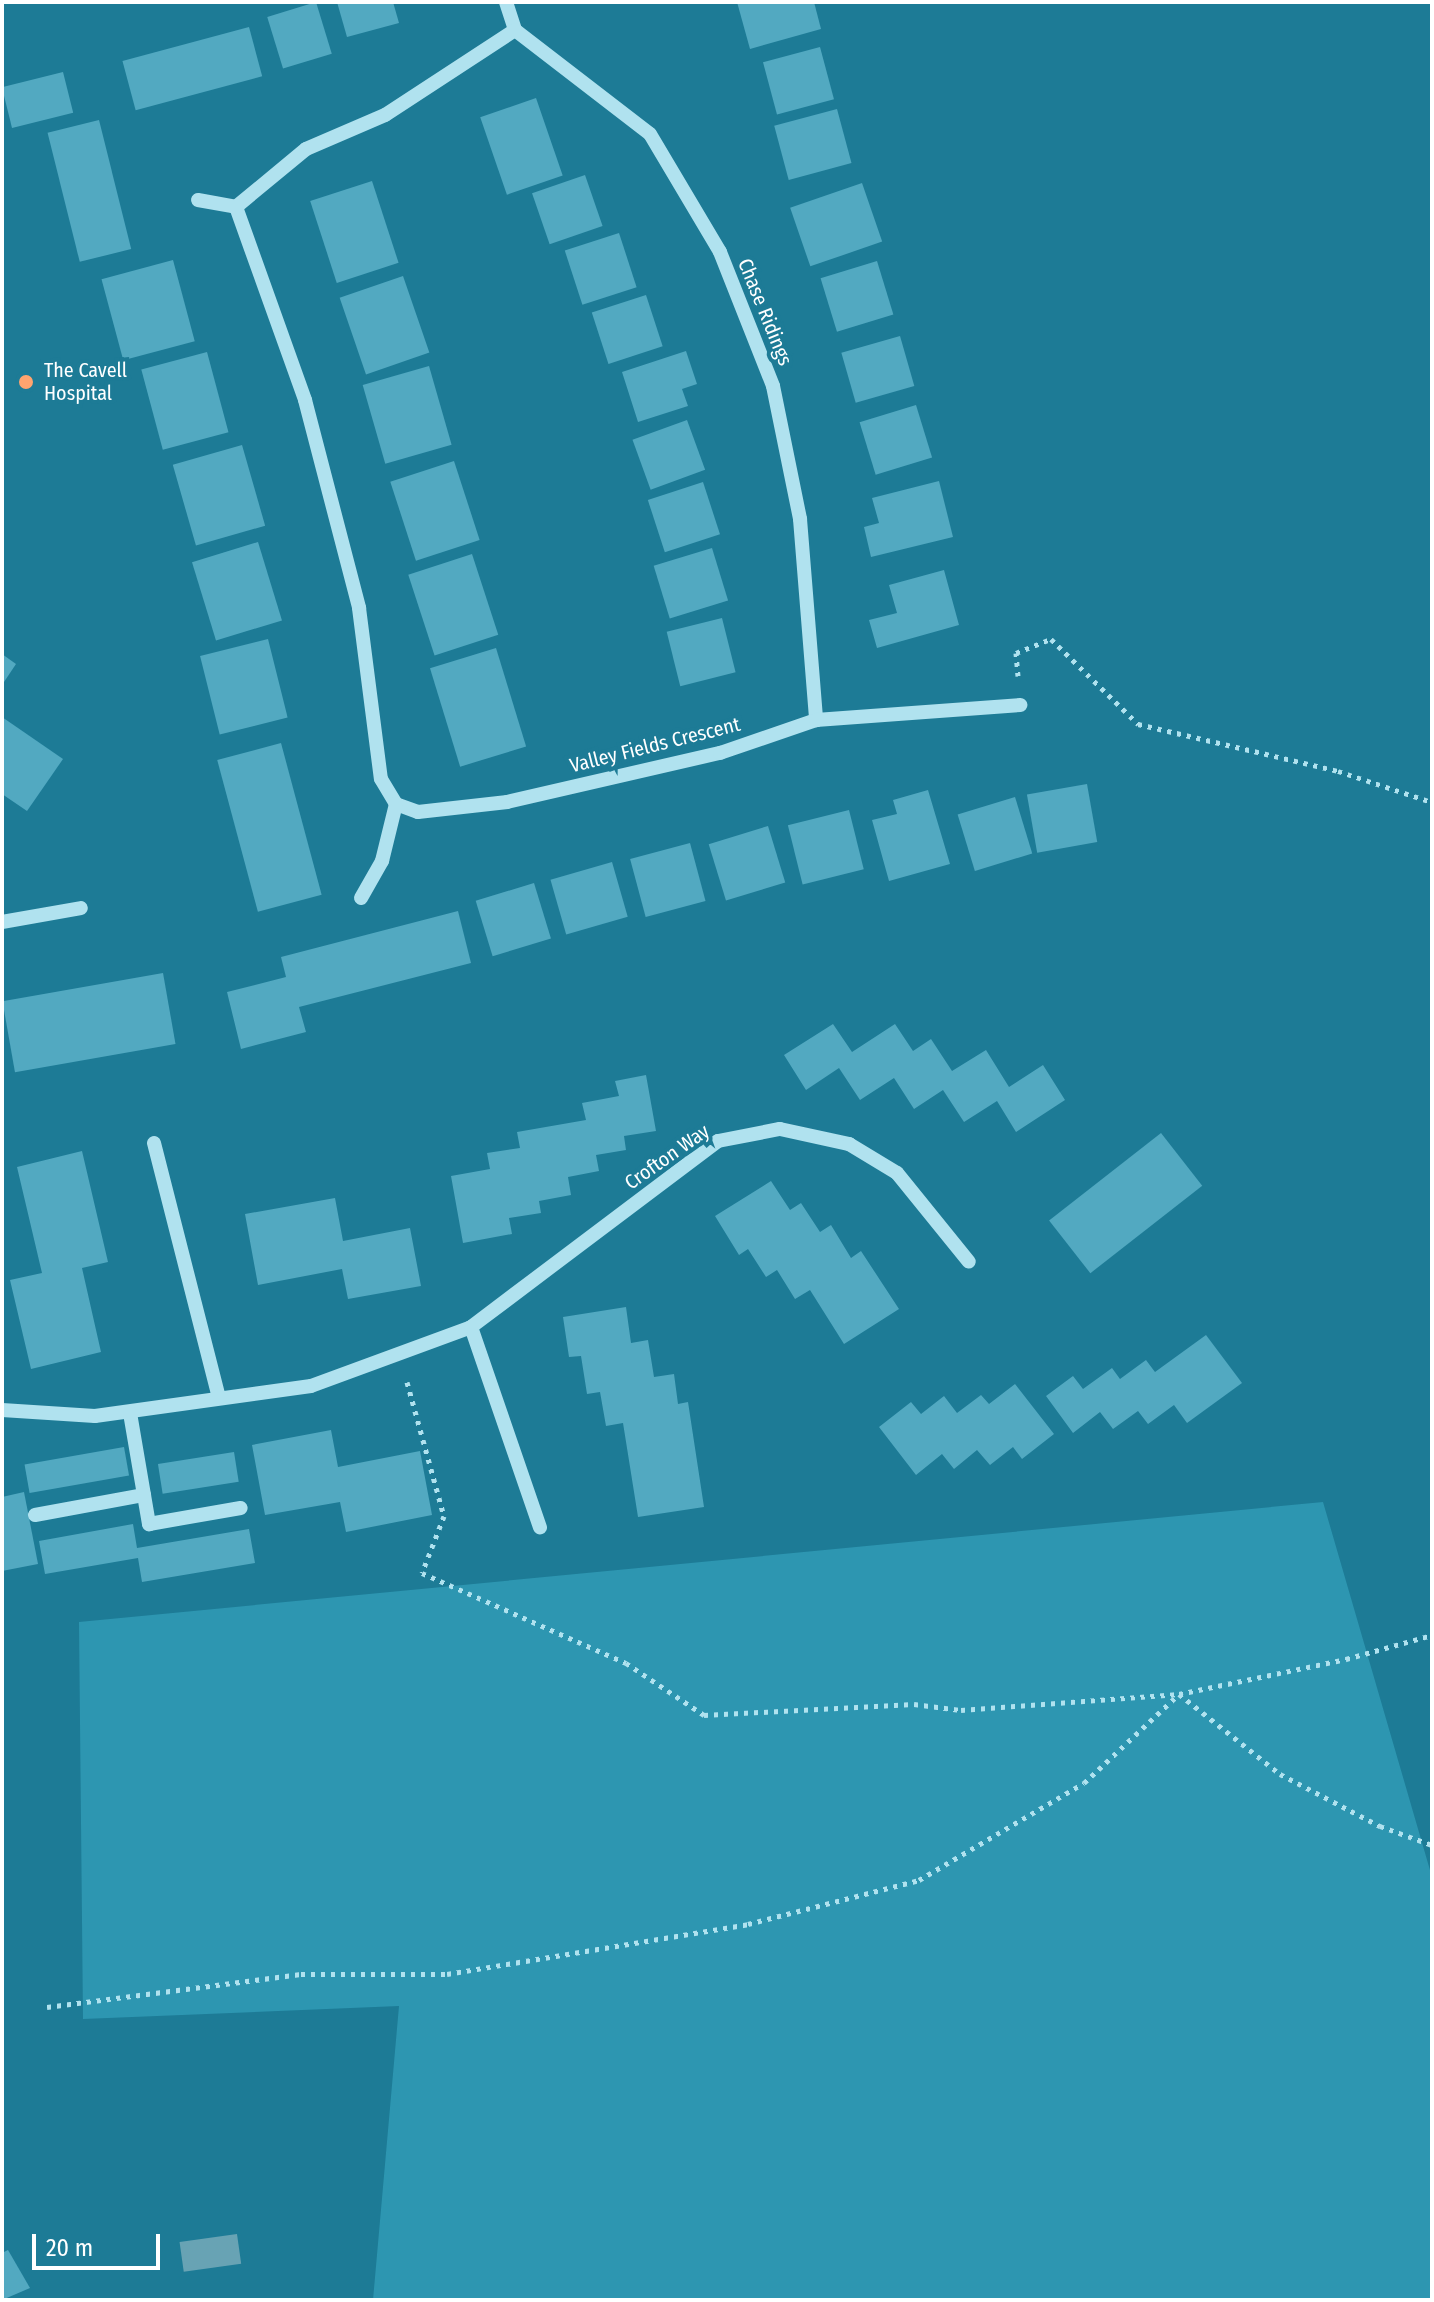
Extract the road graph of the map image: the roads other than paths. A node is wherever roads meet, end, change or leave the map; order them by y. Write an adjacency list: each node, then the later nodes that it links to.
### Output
1 (506, 2): 2 (street)
2 (515, 30): 4 (street); 6 (street, Chase Ridings)
3 (198, 200): 4 (street)
4 (236, 207): 7 (street)
5 (1020, 705): 6 (street, Valley Fields Crescent)
6 (816, 720): 7 (street, Valley Fields Crescent)
7 (396, 804): 8 (street)
8 (361, 898)
9 (81, 908): 10 (street)
10 (2, 922)
11 (154, 1143): 14 (street)
12 (969, 1262): 13 (street, Crofton Way)
13 (471, 1327): 14 (street, Crofton Way); 20 (street)
14 (219, 1398): 16 (street, Crofton Way)
15 (2, 1410): 16 (street, Crofton Way)
16 (130, 1413): 17 (street)
17 (144, 1495): 18 (street); 19 (street)
18 (241, 1508)
19 (35, 1515)
20 (540, 1527)

